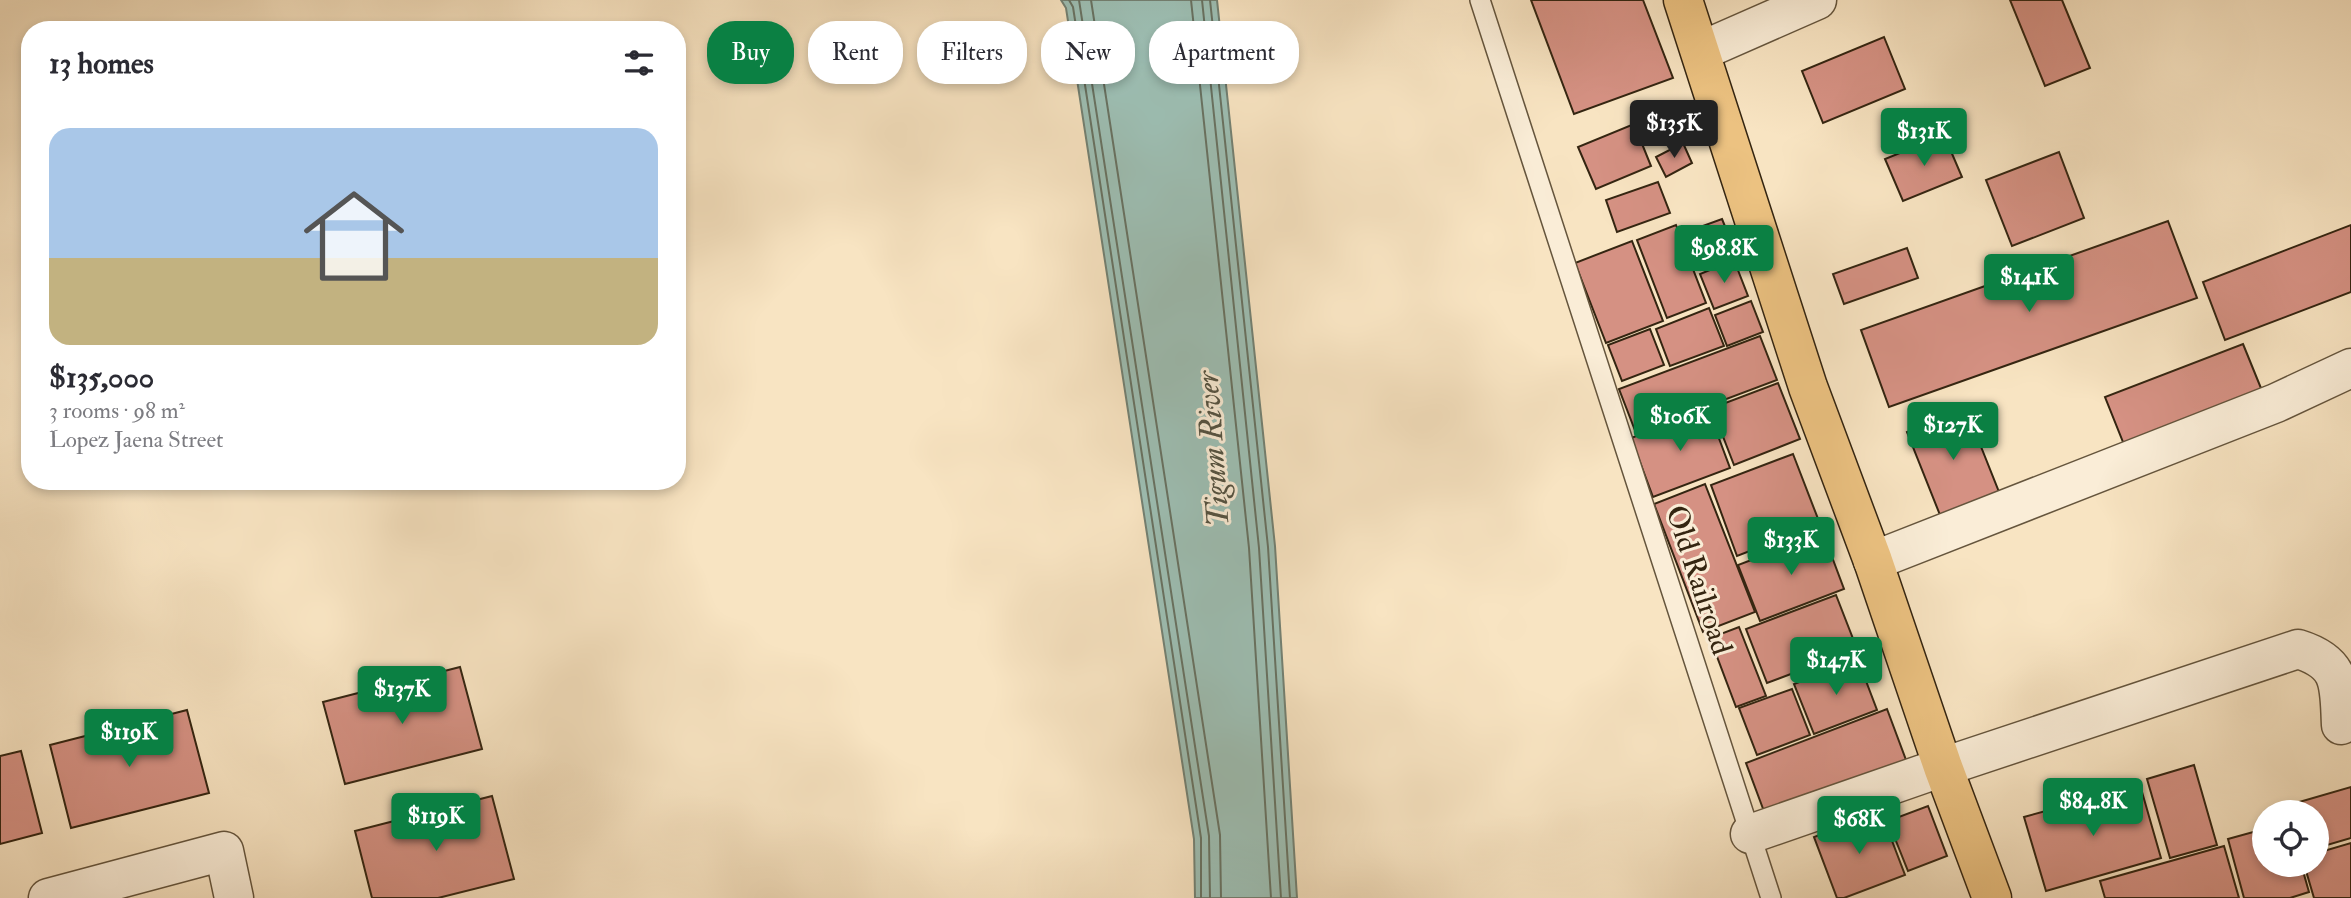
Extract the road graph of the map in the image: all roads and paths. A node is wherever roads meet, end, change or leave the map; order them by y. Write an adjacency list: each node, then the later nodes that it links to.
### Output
1 (1480, 0): 9 (lane, Old Railroad)
2 (1683, 0): 4 (main road)
3 (1817, 0): 4 (street)
4 (1700, 51): 6 (main road)
5 (2351, 368): 6 (street)
6 (1873, 561): 8 (main road)
7 (2341, 725): 8 (street)
8 (1942, 766): 9 (street); 13 (main road)
9 (1751, 834): 12 (lane, Old Railroad)
10 (48, 898): 11 (street)
11 (234, 898)
12 (1771, 898)
13 (1992, 898)

